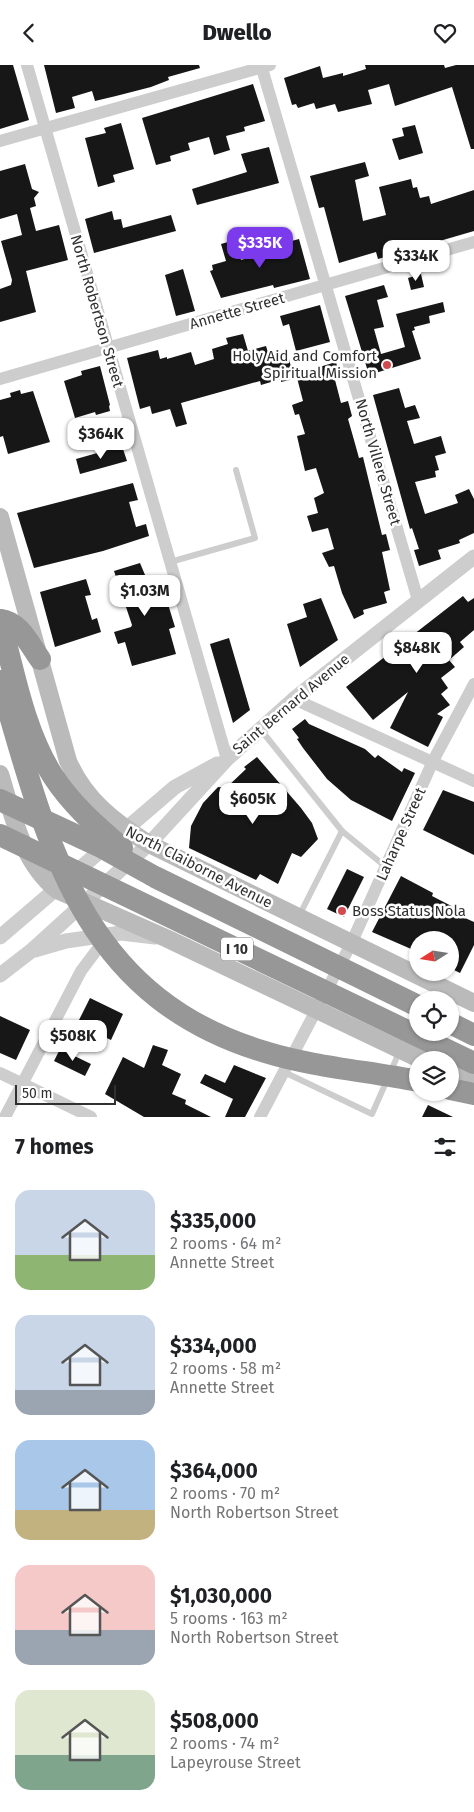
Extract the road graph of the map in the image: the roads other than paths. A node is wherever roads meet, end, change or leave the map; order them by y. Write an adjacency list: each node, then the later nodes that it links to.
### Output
1 (27, 65): 3 (street, North Robertson Street)
2 (264, 66): 3 (street); 6 (street, North Villere Street)
3 (46, 129): 4 (street); 7 (street, North Robertson Street)
4 (0, 141)
5 (474, 242): 6 (street, Annette Street)
6 (327, 285): 7 (street, Annette Street); 13 (street, North Villere Street)
7 (108, 349): 8 (street, Annette Street); 11 (street, North Robertson Street)
8 (0, 379)
9 (236, 470): 11 (lane)
10 (0, 517): 15 (main road, North Claiborne Avenue)
11 (170, 562): 20 (street, North Robertson Street)
12 (471, 563): 13 (street, Saint Bernard Avenue)
13 (418, 600): 18 (street, Saint Bernard Avenue)
14 (0, 620): 15 (highway); 30 (highway, bridge)
15 (40, 659): 25 (main road, North Claiborne Avenue)
16 (0, 681): 51 (highway, bridge)
17 (474, 685): 21 (street, Laharpe Street)
18 (294, 699): 19 (street, Saint Bernard Avenue); 21 (street)
19 (261, 729): 20 (street, Saint Bernard Avenue); 26 (lane)
20 (227, 759): 25 (street, Saint Bernard Avenue); 28 (street, Saint Bernard Avenue)
21 (433, 761): 23 (street); 29 (street, Laharpe Street)
22 (0, 775): 31 (main road)
23 (474, 781)
24 (0, 800): 30 (highway, I 10, bridge)
25 (125, 829): 28 (main road, North Claiborne Avenue); 31 (street, Saint Bernard Avenue)
26 (342, 831): 29 (lane); 33 (lane)
27 (0, 835): 47 (highway, I 10, bridge)
28 (148, 844): 32 (street, Saint Bernard Avenue); 33 (main road, North Claiborne Avenue)
29 (386, 867): 37 (street, Laharpe Street)
30 (155, 877): 40 (highway, I 10, bridge)
31 (57, 890): 32 (main road); 35 (street, Saint Bernard Avenue)
32 (85, 903): 36 (main road); 38 (street, Saint Bernard Avenue)
33 (298, 917): 37 (main road, North Claiborne Avenue)
34 (120, 933): 36 (street); 38 (street); 52 (street)
35 (0, 937)
36 (168, 939): 42 (main road)
37 (351, 944): 41 (main road, North Claiborne Avenue); 42 (street, Laharpe Street)
38 (31, 951): 39 (street, Saint Bernard Avenue)
39 (0, 975)
40 (409, 1002)
41 (474, 1003)
42 (316, 1011): 45 (main road); 48 (street, Laharpe Street)
43 (459, 1028): 44 (highway)
44 (474, 1035)
45 (400, 1050): 46 (main road); 48 (lane)
46 (409, 1054)
47 (474, 1063)
48 (284, 1072): 58 (street, Laharpe Street)
49 (0, 1073): 52 (street)
50 (459, 1078): 53 (main road)
51 (409, 1079)
52 (22, 1084): 56 (street); 57 (street)
53 (474, 1085)
54 (459, 1091): 55 (highway)
55 (474, 1095)
56 (5, 1117)
57 (91, 1117)
58 (260, 1117)

